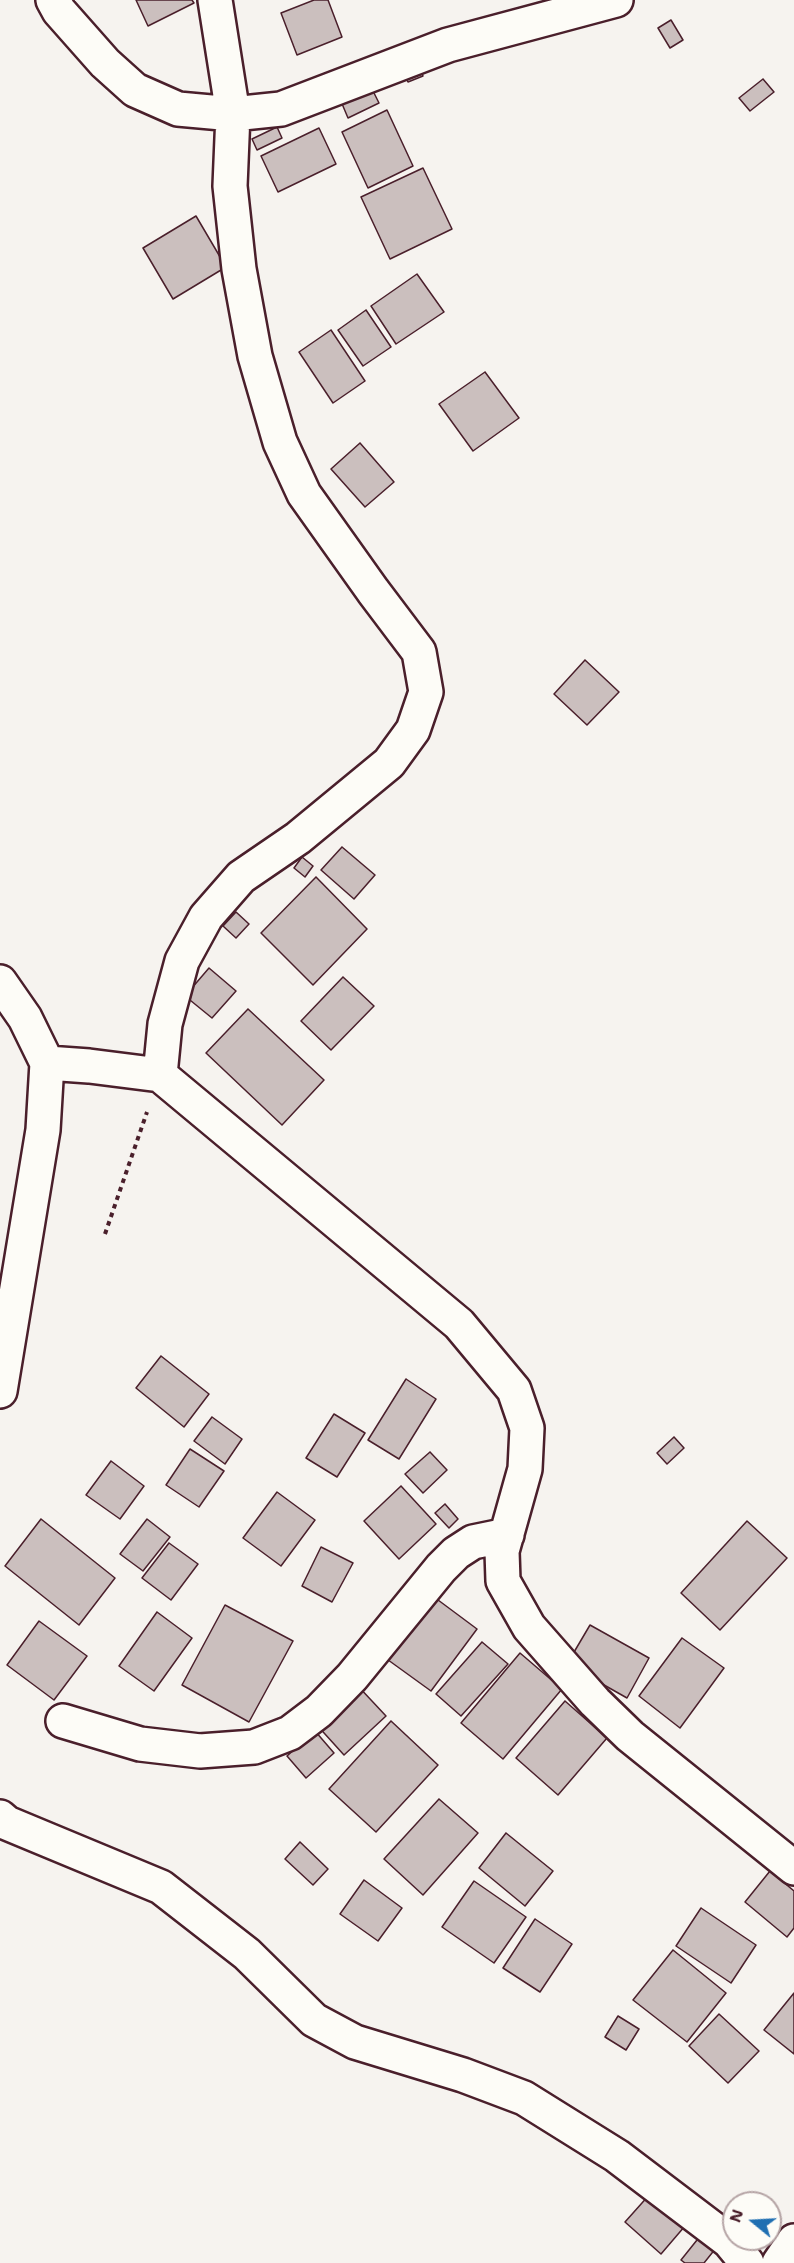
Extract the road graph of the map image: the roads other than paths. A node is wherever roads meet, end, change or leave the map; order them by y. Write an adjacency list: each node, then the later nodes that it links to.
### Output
1 (53, 0): 4 (street)
2 (215, 0): 4 (street)
3 (616, 0): 4 (street)
4 (233, 114): 7 (street)
5 (0, 982): 6 (street)
6 (47, 1063): 7 (street); 8 (street)
7 (160, 1075): 9 (street)
8 (0, 1391)
9 (507, 1535): 10 (street); 12 (street)
10 (63, 1721)
11 (0, 1817): 14 (street)
12 (794, 1868)
13 (794, 2241): 15 (street)
14 (747, 2263)
15 (779, 2263)

